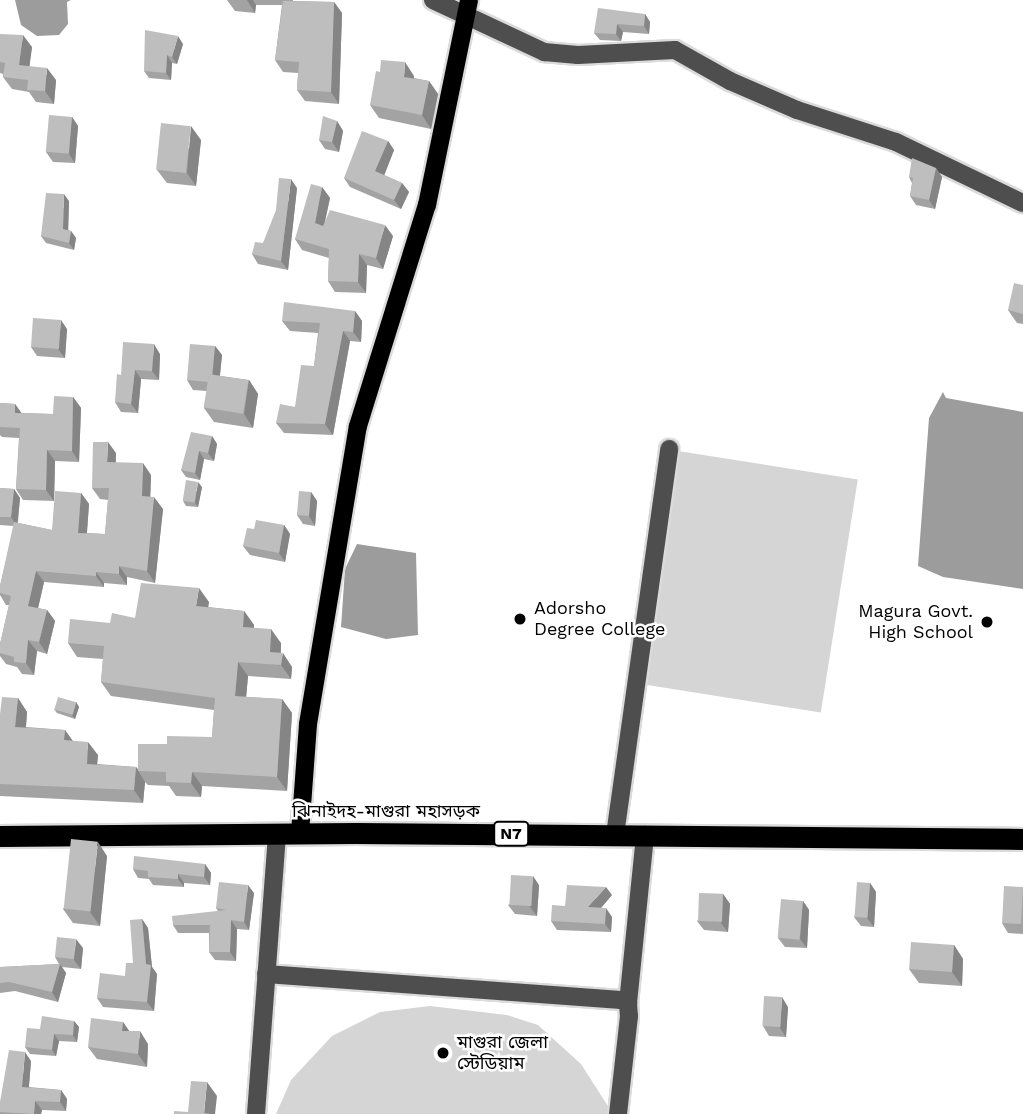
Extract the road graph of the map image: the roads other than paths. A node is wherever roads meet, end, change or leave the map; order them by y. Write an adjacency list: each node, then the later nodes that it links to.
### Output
1 (433, 0): 2 (street)
2 (467, 8): 3 (street); 6 (main road)
3 (1023, 203)
4 (669, 449): 7 (street)
5 (277, 834): 6 (highway, ঝিনাইদহ-মাগুরা মহাসড়ক / N7); 9 (highway, ঝিনাইদহ-মাগুরা মহাসড়ক / N7); 11 (street)
6 (300, 834): 7 (highway, ঝিনাইদহ-মাগুরা মহাসড়ক / N7)
7 (615, 835): 8 (highway, ঝিনাইদহ-মাগুরা মহাসড়ক / N7)
8 (645, 835): 10 (highway, ঝিনাইদহ-মাগুরা মহাসড়ক / N7); 12 (street)
9 (0, 836)
10 (1023, 839)
11 (266, 974): 12 (street); 13 (street)
12 (628, 1003): 14 (street)
13 (256, 1114)
14 (618, 1114)

